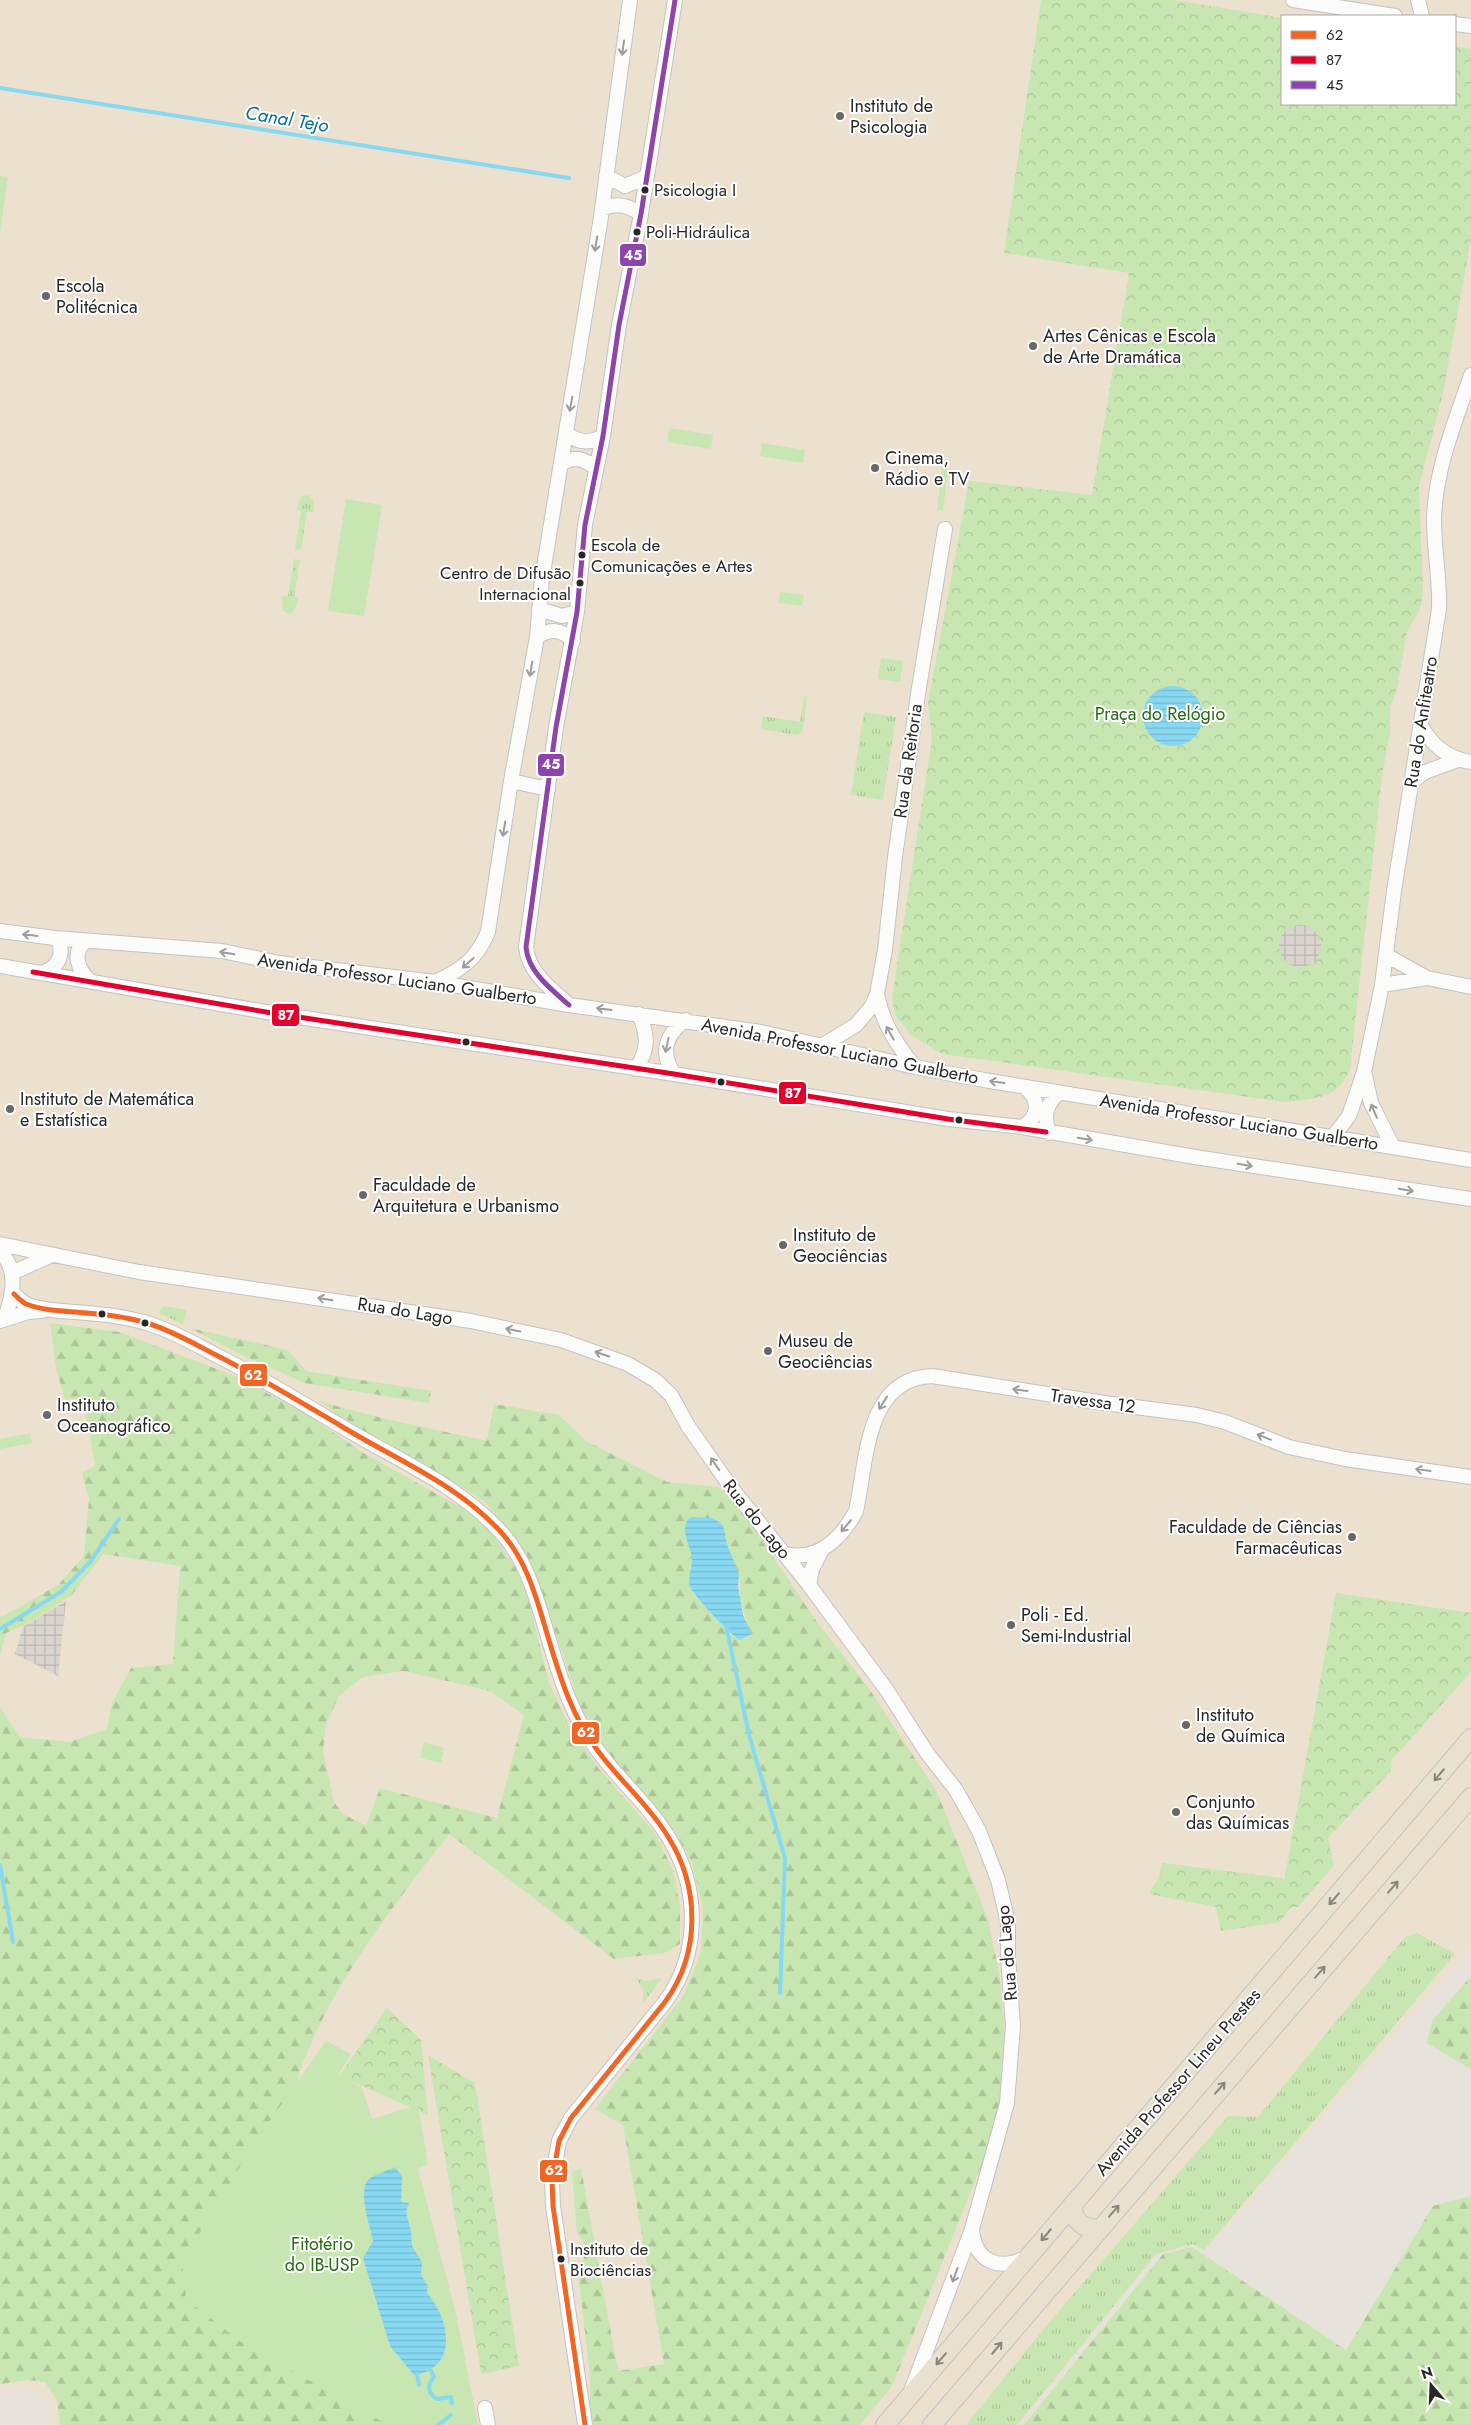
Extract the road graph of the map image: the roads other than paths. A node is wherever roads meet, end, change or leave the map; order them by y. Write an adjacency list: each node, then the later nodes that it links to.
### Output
1 (630, 0): 9 (street, one-way to 9)
2 (675, 0): 10 (street)
3 (1293, 0): 5 (street)
4 (1418, 0): 6 (street)
5 (1389, 15)
6 (1422, 15)
7 (1456, 24): 8 (street)
8 (1471, 26)
9 (606, 176): 10 (street); 11 (street)
10 (646, 177): 12 (street)
11 (602, 209): 12 (street); 14 (street, one-way to 14)
12 (641, 214): 15 (street)
13 (1471, 375): 23 (street, Rua do Anfiteatro)
14 (566, 433): 15 (street); 16 (street)
15 (603, 436): 17 (street)
16 (561, 464): 17 (street); 19 (street)
17 (596, 468): 20 (street)
18 (944, 529): 39 (street, Rua da Reitoria)
19 (540, 609): 20 (street); 21 (street)
20 (577, 612): 22 (street)
21 (537, 637): 22 (street); 25 (street, one-way to 25)
22 (572, 641): 27 (street)
23 (1421, 726): 24 (street); 26 (street, Rua do Anfiteatro)
24 (1464, 761): 26 (street)
25 (511, 781): 27 (street); 36 (street, one-way to 36)
26 (1412, 782): 31 (street, Rua do Anfiteatro)
27 (548, 789): 40 (street)
28 (0, 931): 29 (street, Avenida Professor Luciano Gualberto, one-way to 28)
29 (55, 938): 30 (street, Avenida Professor Luciano Gualberto); 33 (street)
30 (86, 941): 35 (street); 36 (street, Avenida Professor Luciano Gualberto, one-way to 30)
31 (1386, 955): 34 (street); 37 (street, Rua do Anfiteatro)
32 (0, 966): 33 (street)
33 (40, 973): 35 (street)
34 (1427, 978): 37 (street); 38 (street)
35 (90, 980): 45 (street)
36 (435, 982): 40 (street, Avenida Professor Luciano Gualberto)
37 (1382, 985): 46 (street, Rua do Anfiteatro)
38 (1471, 987)
39 (877, 994): 43 (street, Rua da Reitoria); 44 (street, Rua da Reitoria, one-way to 39)
40 (569, 1005): 41 (street, Avenida Professor Luciano Gualberto, one-way to 40)
41 (639, 1014): 42 (street, Avenida Professor Luciano Gualberto); 45 (street)
42 (686, 1020): 43 (street, Avenida Professor Luciano Gualberto); 47 (street, one-way to 47)
43 (823, 1045): 44 (street, Avenida Professor Luciano Gualberto)
44 (915, 1068): 48 (street, Avenida Professor Luciano Gualberto, one-way to 44)
45 (636, 1069): 47 (street)
46 (1364, 1072): 52 (street, Rua do Anfiteatro); 53 (street, Rua do Anfiteatro, one-way to 46)
47 (674, 1074): 50 (street)
48 (1025, 1086): 49 (street, Avenida Professor Luciano Gualberto); 50 (street)
49 (1060, 1093): 51 (street); 52 (street, Avenida Professor Luciano Gualberto)
50 (1022, 1127): 51 (street)
51 (1049, 1133): 55 (street, one-way to 55)
52 (1332, 1138): 53 (street, Avenida Professor Luciano Gualberto)
53 (1393, 1147): 54 (street, Avenida Professor Luciano Gualberto)
54 (1471, 1160)
55 (1471, 1199)
56 (0, 1244): 58 (street, Rua do Lago)
57 (0, 1251): 59 (street)
58 (52, 1255): 59 (street); 65 (street, Rua do Lago, one-way to 58)
59 (12, 1274): 60 (street)
60 (14, 1294): 61 (street); 62 (street)
61 (55, 1310): 62 (street); 76 (street)
62 (2, 1320)
63 (1471, 1477): 64 (street, Travessa 12, one-way to 64)
64 (822, 1550): 65 (street, Travessa 12); 66 (street, Travessa 12)
65 (786, 1554): 66 (street, Rua do Lago)
66 (809, 1585): 71 (street, Rua do Lago)
67 (1471, 1738): 69 (main road, Avenida Professor Lineu Prestes, one-way to 69)
68 (1471, 1797): 70 (main road, Avenida Professor Lineu Prestes, one-way to 68)
69 (1073, 2204): 70 (main road); 72 (main road, Avenida Professor Lineu Prestes, one-way to 72)
70 (1100, 2228): 78 (main road, Avenida Professor Lineu Prestes, one-way to 70)
71 (972, 2229): 72 (street); 73 (street, Rua do Lago, one-way to 73)
72 (1029, 2256): 73 (main road, Avenida Professor Lineu Prestes, one-way to 73)
73 (910, 2394): 77 (main road, Avenida Professor Lineu Prestes)
74 (485, 2408): 75 (street)
75 (488, 2425)
76 (585, 2425)
77 (884, 2425)
78 (932, 2425)

